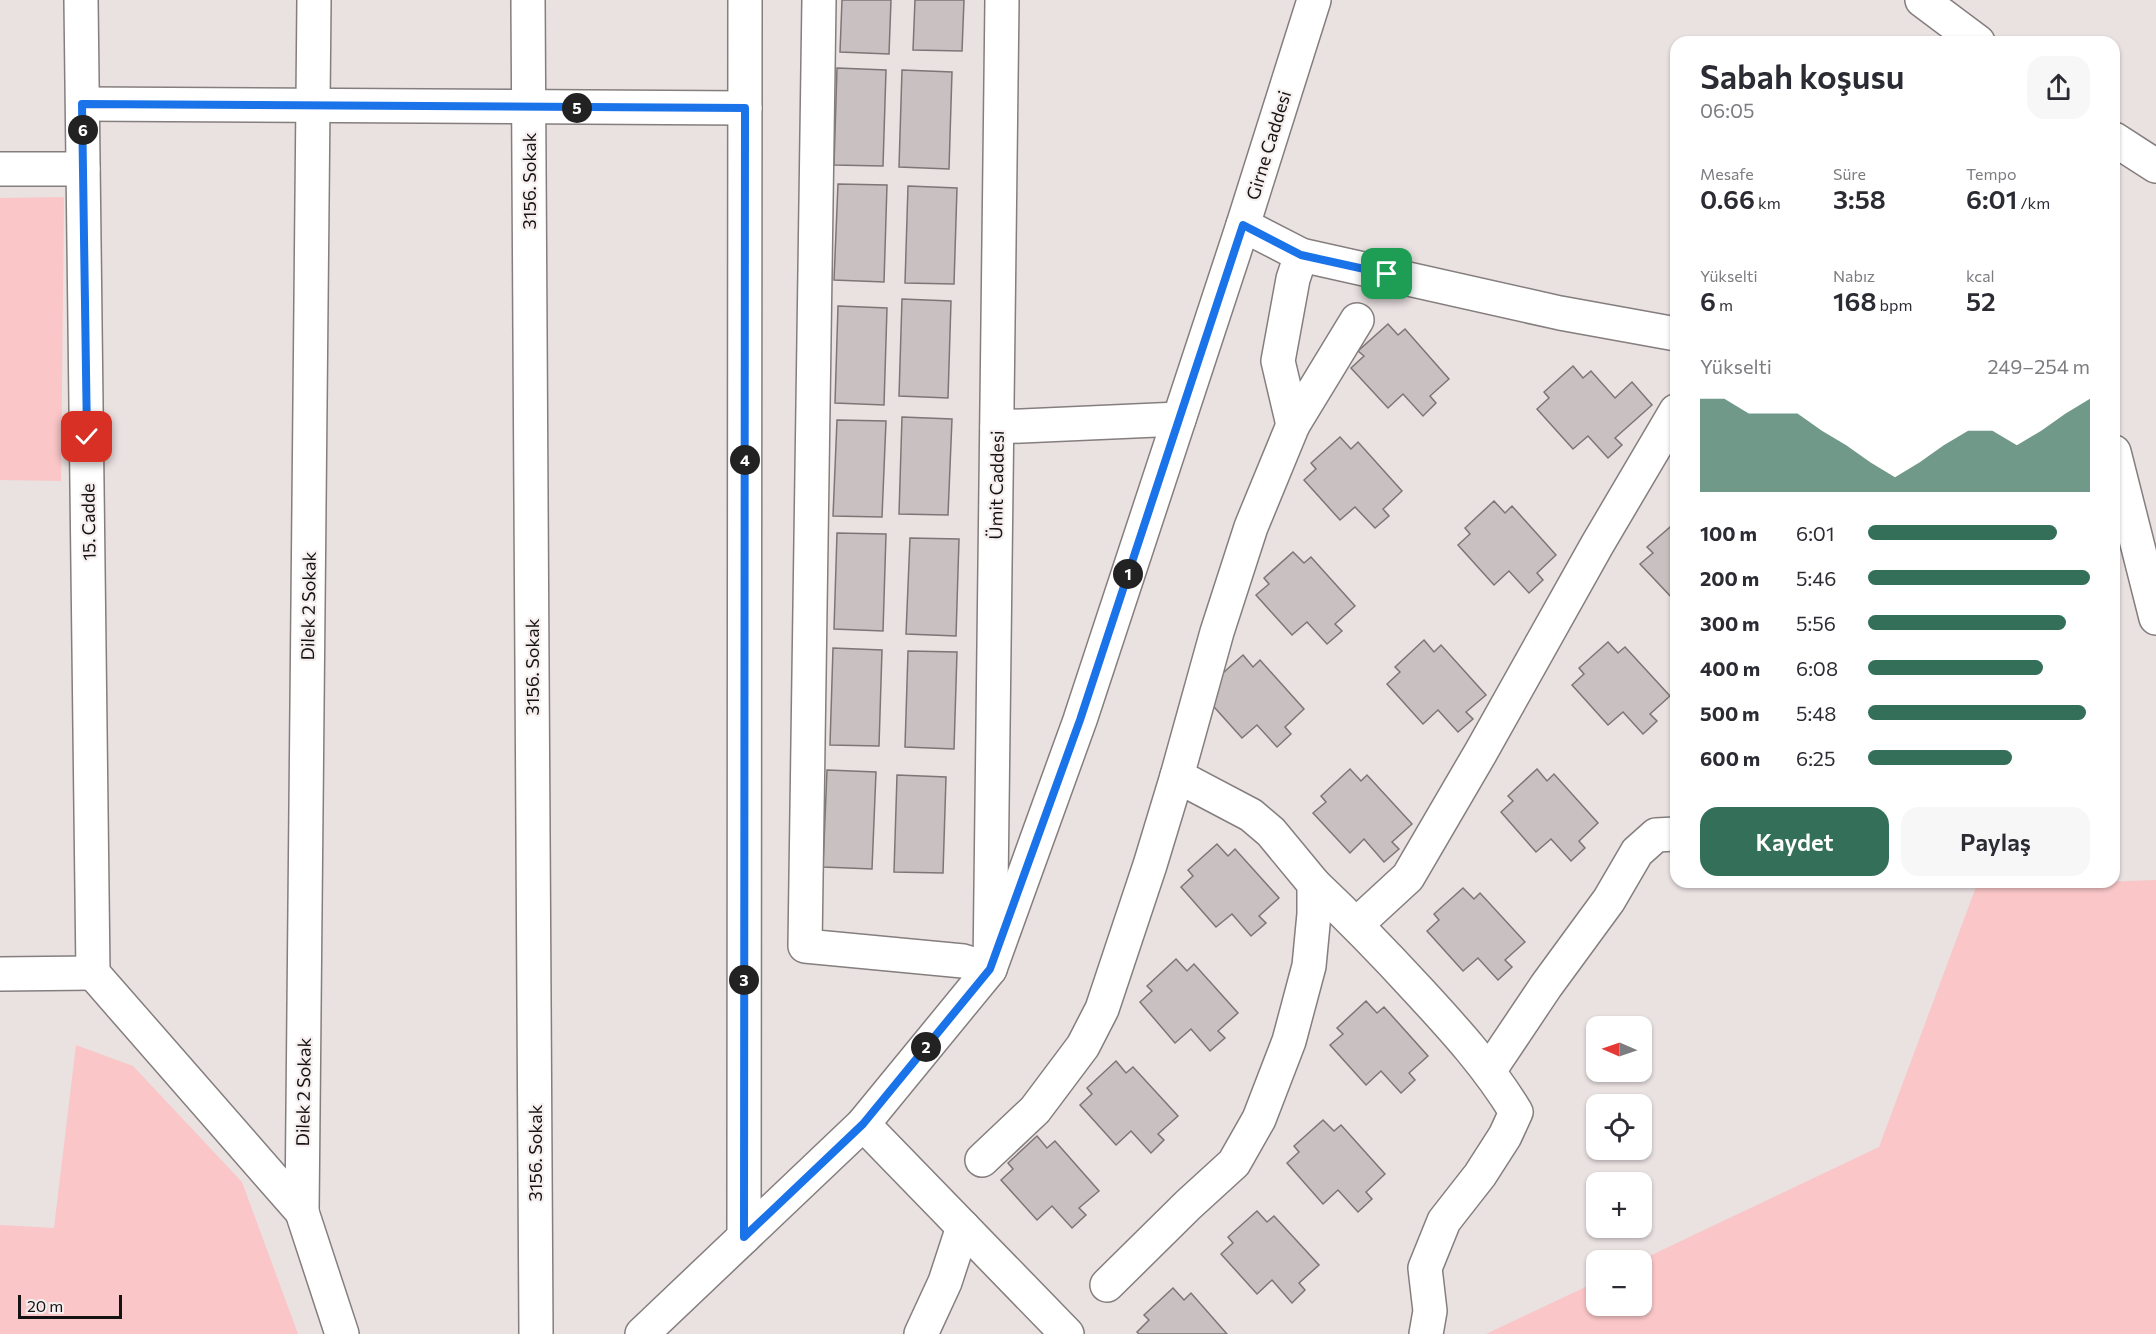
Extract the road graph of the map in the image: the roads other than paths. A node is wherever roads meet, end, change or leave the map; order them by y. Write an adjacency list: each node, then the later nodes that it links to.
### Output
1 (81, 0): 10 (street, 15. Cadde)
2 (314, 0): 11 (street, Dilek 2 Sokak)
3 (528, 0): 12 (street, 3156. Sokak)
4 (745, 0): 13 (street)
5 (819, 0): 32 (street)
6 (1002, 0): 25 (street, Ümit Caddesi)
7 (1314, 0): 18 (street, Girne Caddesi)
8 (1922, 0): 9 (street)
9 (1970, 36)
10 (82, 104): 11 (street); 17 (street, 15. Cadde)
11 (312, 105): 12 (street); 38 (street, Dilek 2 Sokak)
12 (529, 108): 13 (street); 43 (street, 3156. Sokak)
13 (745, 108): 40 (street)
14 (2120, 142): 15 (street)
15 (2156, 166)
16 (0, 169): 17 (street)
17 (83, 169): 33 (street, 15. Cadde)
18 (1243, 225): 19 (street); 22 (street, Girne Caddesi)
19 (1301, 255): 21 (street); 24 (street)
20 (1357, 320): 24 (street)
21 (1670, 333)
22 (1179, 419): 25 (street); 32 (street, Girne Caddesi)
23 (1670, 421): 31 (street)
24 (1293, 425): 28 (street)
25 (997, 426): 32 (street, Ümit Caddesi)
26 (2120, 476): 27 (street)
27 (2156, 618)
28 (1177, 777): 30 (street); 37 (street)
29 (1670, 834): 35 (street)
30 (1314, 884): 31 (street); 41 (street)
31 (1358, 924): 35 (street)
32 (990, 969): 36 (street, Girne Caddesi)
33 (93, 973): 34 (street); 38 (street)
34 (0, 974)
35 (1489, 1071): 47 (street)
36 (863, 1124): 39 (street); 40 (street, Girne Caddesi)
37 (982, 1160)
38 (302, 1212): 42 (street)
39 (963, 1227): 45 (street); 46 (street)
40 (744, 1237): 44 (street, Girne Caddesi)
41 (1107, 1285)
42 (342, 1334)
43 (536, 1334)
44 (642, 1334)
45 (921, 1334)
46 (1067, 1334)
47 (1426, 1334)

